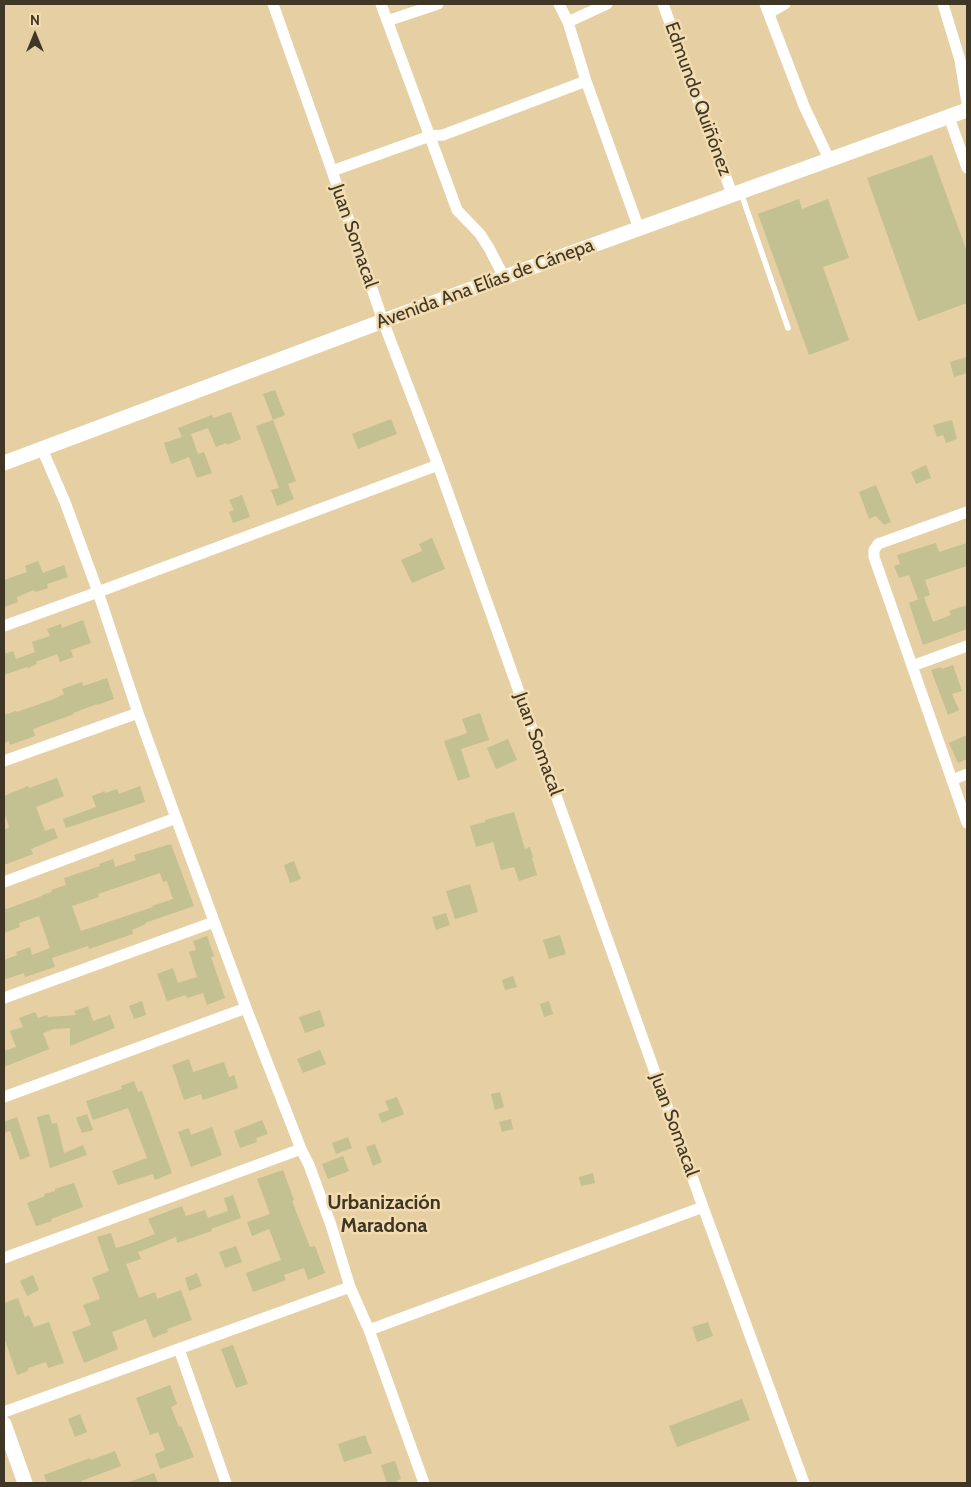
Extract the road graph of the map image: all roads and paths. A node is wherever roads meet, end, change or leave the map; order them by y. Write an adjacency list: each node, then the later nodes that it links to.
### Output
1 (273, 4): 19 (street, Juan Somacal)
2 (381, 4): 10 (street)
3 (438, 4): 10 (street)
4 (559, 4): 11 (street)
5 (608, 4): 11 (street)
6 (664, 4): 20 (street, Edmundo Quiñónez)
7 (785, 4): 9 (street)
8 (943, 4): 13 (street)
9 (767, 8): 17 (street)
10 (387, 21): 16 (street)
11 (568, 22): 12 (street)
12 (586, 82): 16 (street); 21 (street)
13 (967, 103)
14 (967, 110): 15 (main road, Avenida Ana Elías de Cánepa)
15 (949, 117): 17 (main road, Avenida Ana Elías de Cánepa); 18 (street)
16 (430, 136): 19 (street); 22 (street)
17 (829, 159): 20 (main road, Avenida Ana Elías de Cánepa)
18 (967, 168)
19 (332, 171): 23 (street, Juan Somacal)
20 (737, 192): 21 (main road, Avenida Ana Elías de Cánepa); 24 (lane)
21 (639, 229): 22 (main road, Avenida Ana Elías de Cánepa)
22 (504, 277): 23 (main road, Avenida Ana Elías de Cánepa)
23 (383, 321): 25 (main road, Avenida Ana Elías de Cánepa); 27 (street, Juan Somacal)
24 (788, 328)
25 (42, 449): 26 (main road, Avenida Ana Elías de Cánepa); 29 (street)
26 (4, 463)
27 (438, 465): 29 (street); 45 (street, Juan Somacal)
28 (967, 512): 32 (street)
29 (98, 592): 30 (street); 33 (street)
30 (4, 626)
31 (967, 646): 32 (street)
32 (912, 666): 36 (street)
33 (138, 713): 34 (street); 37 (street)
34 (4, 762)
35 (967, 774): 36 (street)
36 (952, 780): 38 (street)
37 (176, 818): 39 (street); 40 (street)
38 (967, 823)
39 (4, 882)
40 (214, 922): 41 (street); 42 (street)
41 (4, 998)
42 (246, 1008): 43 (street); 44 (street)
43 (4, 1097)
44 (301, 1149): 46 (street); 47 (street)
45 (703, 1207): 48 (street); 55 (street, Juan Somacal)
46 (4, 1258)
47 (350, 1288): 48 (street); 49 (street)
48 (369, 1330): 54 (street)
49 (179, 1349): 50 (street); 53 (street)
50 (4, 1412)
51 (4, 1424): 52 (main road)
52 (25, 1483)
53 (226, 1483)
54 (424, 1483)
55 (804, 1483)

